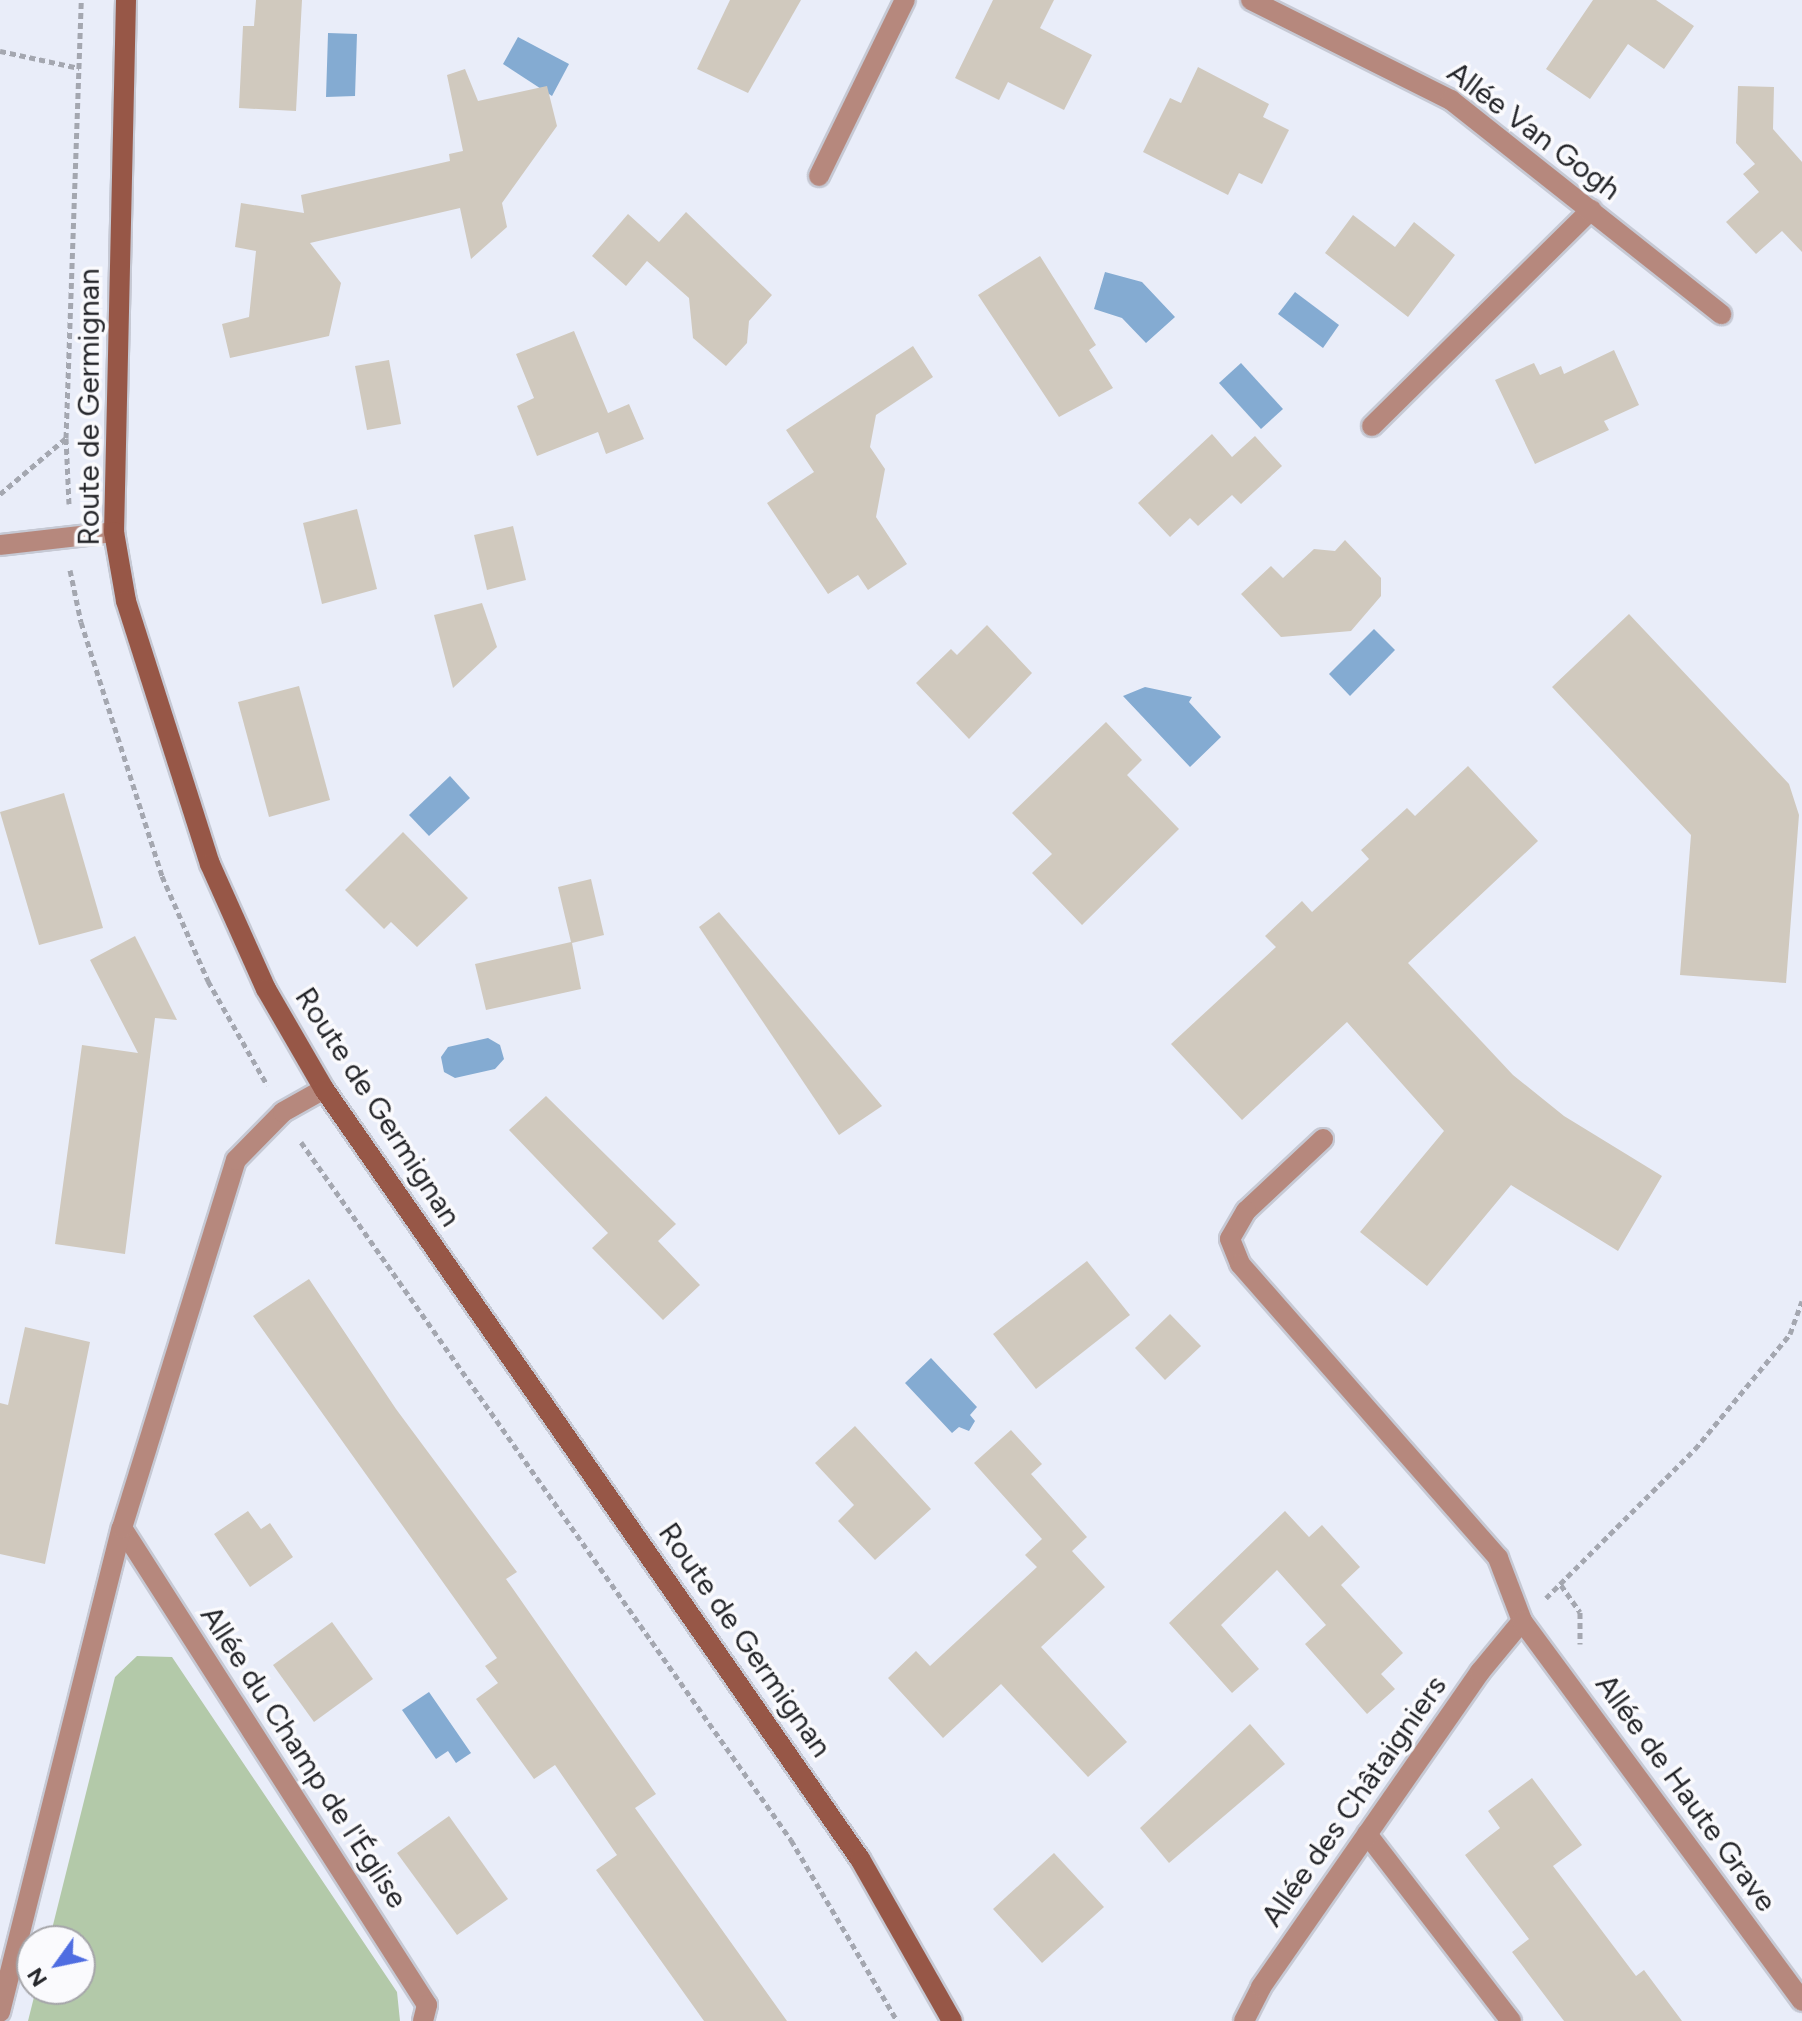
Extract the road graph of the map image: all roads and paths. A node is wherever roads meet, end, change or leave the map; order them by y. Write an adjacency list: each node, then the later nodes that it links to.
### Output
1 (81, 0): 6 (path)
2 (126, 0): 12 (street, Route de Germignan)
3 (905, 0): 7 (street)
4 (1251, 0): 8 (street, Allée Van Gogh)
5 (0, 51): 6 (path)
6 (79, 68): 11 (path)
7 (819, 176)
8 (1591, 210): 9 (street, Allée Van Gogh); 10 (street)
9 (1721, 314)
10 (1372, 426)
11 (0, 494)
12 (114, 532): 13 (street); 14 (street, Route de Germignan)
13 (0, 545)
14 (324, 1089): 17 (street); 23 (street, Route de Germignan)
15 (1323, 1139): 18 (street, Allée de Haute Grave)
16 (1802, 1301): 18 (path)
17 (122, 1528): 21 (street); 22 (street, Allée du Champ de l'Église)
18 (1522, 1621): 19 (street, Allée des Châtaigniers); 20 (street, Allée de Haute Grave)
19 (1367, 1834): 24 (street, Allée des Châtaigniers); 25 (street)
20 (1802, 2001)
21 (0, 2012)
22 (423, 2021)
23 (952, 2021)
24 (1244, 2021)
25 (1511, 2021)

